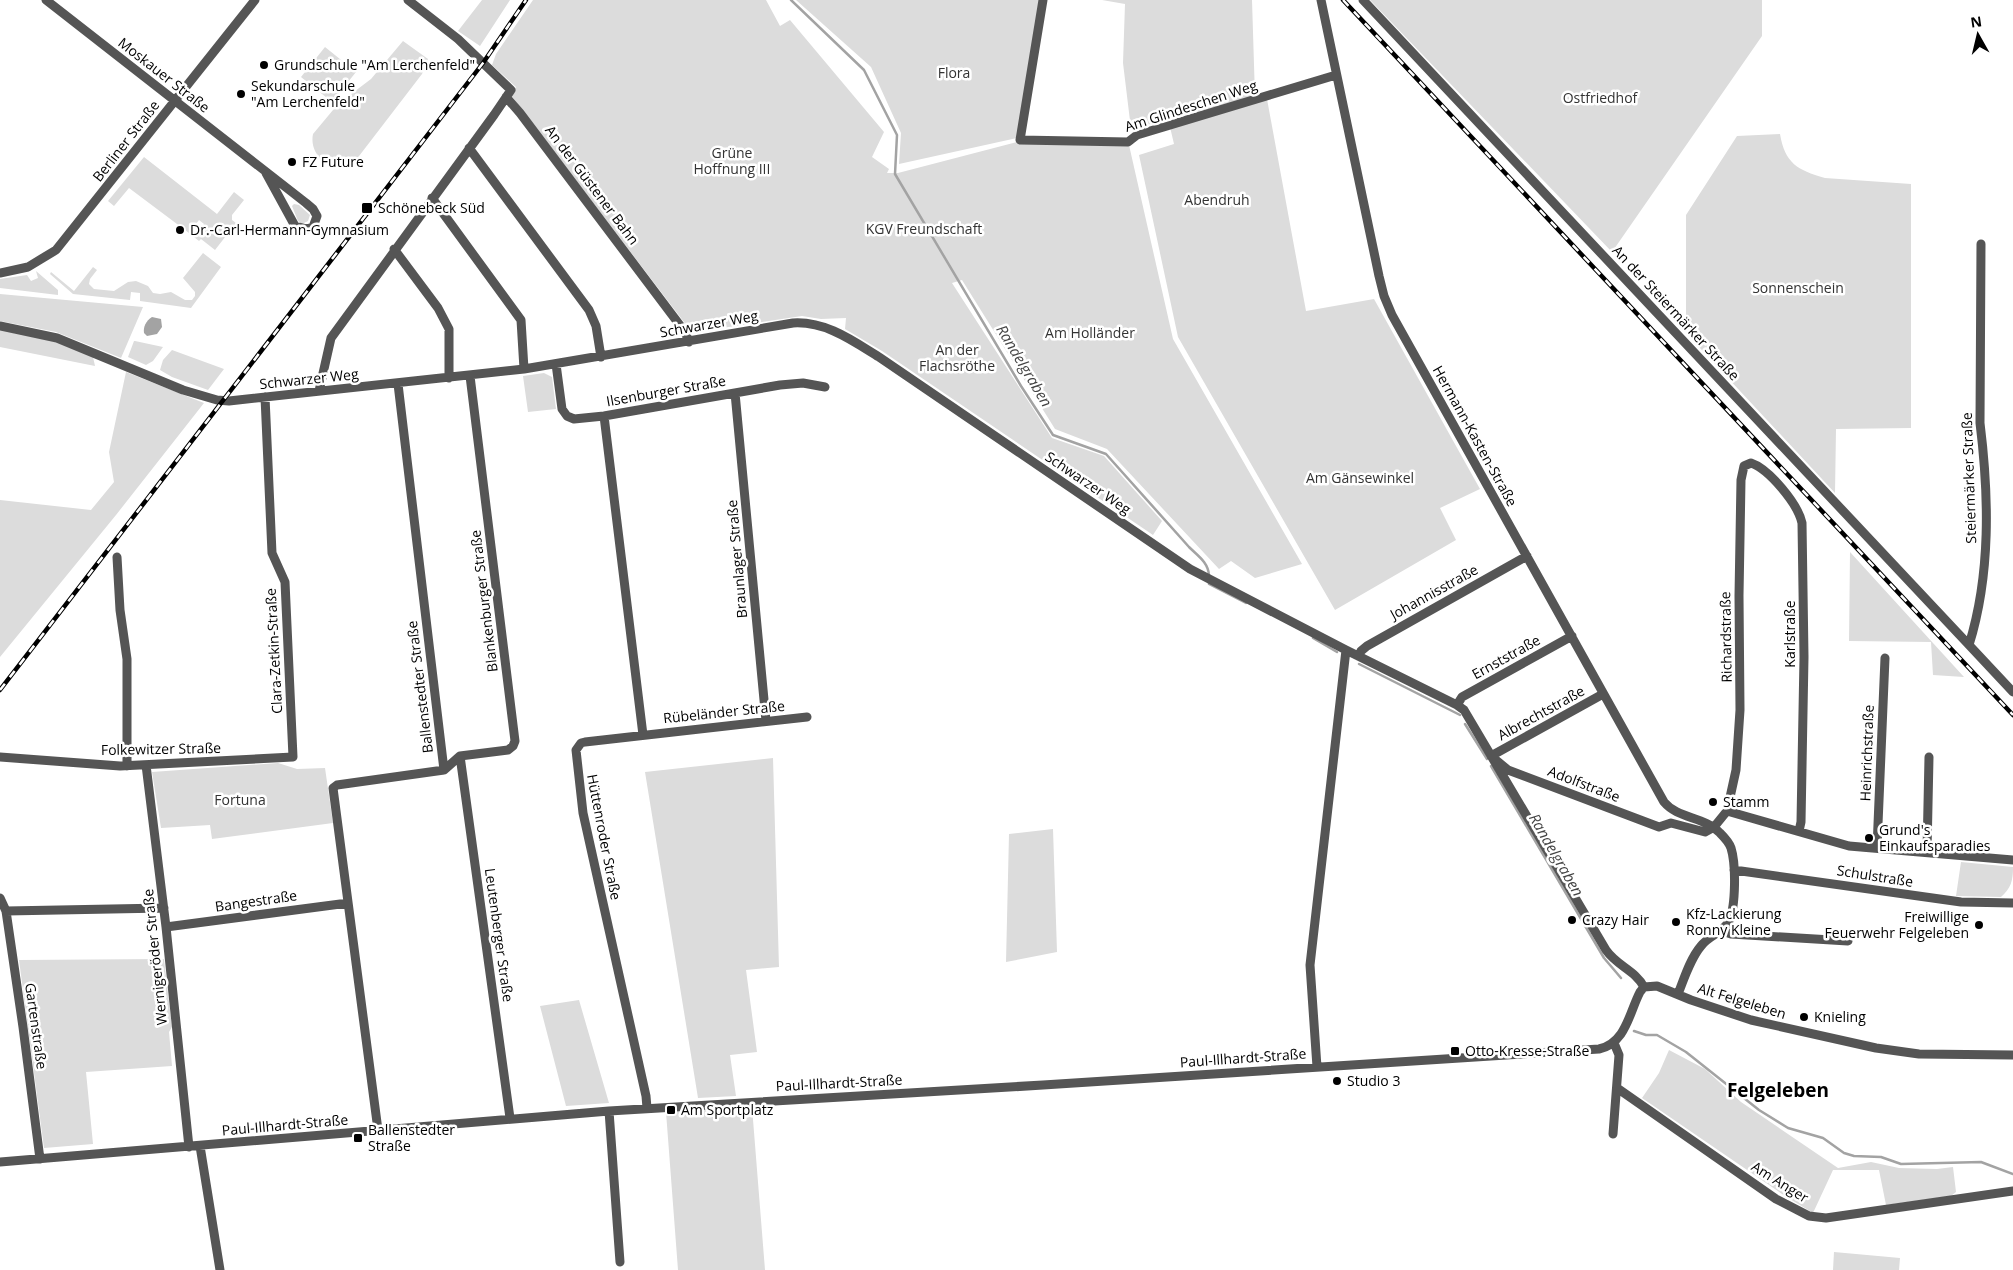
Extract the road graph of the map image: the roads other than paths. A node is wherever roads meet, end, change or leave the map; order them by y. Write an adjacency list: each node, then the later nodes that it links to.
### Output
1 (46, 0): 9 (street, Moskauer Straße)
2 (255, 0): 9 (street, Berliner Straße)
3 (408, 0): 8 (street)
4 (1043, 0): 7 (street, Am Glindeschen Weg)
5 (1321, 0): 7 (street, Hermann-Kasten-Straße)
6 (1363, 0): 33 (street, An der Steiermärker Straße)
7 (1336, 75): 30 (street, Hermann-Kasten-Straße)
8 (506, 98): 10 (street); 17 (street, An der Güstener Bahn)
9 (174, 101): 11 (street, Moskauer Straße); 15 (street, Berliner Straße)
10 (469, 148): 12 (street); 18 (street)
11 (266, 173): 11 (street, Moskauer Straße)
12 (432, 198): 14 (street); 20 (street)
13 (1981, 244): 33 (street, Steiermärker Straße)
14 (394, 249): 22 (street); 25 (street)
15 (0, 273)
16 (0, 326): 27 (street, Schwarzer Weg)
17 (689, 342): 18 (street, Schwarzer Weg); 34 (street, Schwarzer Weg)
18 (601, 357): 19 (street, Schwarzer Weg)
19 (556, 364): 20 (street, Schwarzer Weg); 28 (street, Ilsenburger Straße)
20 (524, 369): 21 (street, Schwarzer Weg)
21 (470, 376): 22 (street, Schwarzer Weg); 43 (street, Blankenburger Straße)
22 (449, 378): 23 (street, Schwarzer Weg)
23 (398, 384): 25 (street, Schwarzer Weg); 50 (street, Ballenstedter Straße)
24 (825, 387): 26 (street, Ilsenburger Straße)
25 (319, 392): 27 (street, Schwarzer Weg)
26 (735, 393): 28 (street, Ilsenburger Straße); 41 (street, Braunlager Straße)
27 (265, 397): 47 (street, Clara-Zetkin-Straße)
28 (604, 416): 42 (street)
29 (1747, 463): 52 (street, Richardstraße); 55 (street, Karlstraße)
30 (1527, 556): 32 (street, Hermann-Kasten-Straße); 35 (street, Johannisstraße)
31 (117, 557): 49 (street)
32 (1572, 636): 38 (street, Hermann-Kasten-Straße); 39 (street, Ernststraße)
33 (1969, 645): 37 (street)
34 (1346, 650): 35 (street); 72 (street)
35 (1359, 656): 39 (street)
36 (1885, 658): 56 (street, Heinrichstraße)
37 (2013, 692)
38 (1603, 694): 44 (street, Albrechtstraße); 51 (street, Hermann-Kasten-Straße)
39 (1457, 705): 44 (street)
40 (807, 718): 41 (street, Rübeländer Straße)
41 (766, 721): 42 (street, Rübeländer Straße)
42 (643, 735): 74 (street, Hüttenroder Straße)
43 (460, 756): 50 (street); 76 (street, Leutenberger Straße)
44 (1491, 756): 53 (street, Adolfstraße); 68 (street)
45 (0, 757): 49 (street, Folkewitzer Straße)
46 (1929, 757): 57 (street)
47 (293, 758): 48 (street, Folkewitzer Straße)
48 (146, 765): 49 (street, Folkewitzer Straße); 63 (street, Wernigeröder Straße)
49 (127, 766)
50 (444, 770): 62 (street, Ballenstedter Straße)
51 (1675, 811): 53 (street); 54 (street, Hermann-Kasten-Straße)
52 (1727, 811): 54 (street); 55 (street)
53 (1671, 823): 54 (street, Adolfstraße)
54 (1714, 828): 59 (street)
55 (1799, 831): 56 (street)
56 (1877, 848): 57 (street)
57 (1927, 852): 58 (street)
58 (2013, 860)
59 (1734, 870): 61 (street, Schulstraße); 66 (street)
60 (0, 898): 64 (street, Gartenstraße)
61 (2013, 901)
62 (348, 903): 65 (street, Bangestraße); 77 (street, Ballenstedter Straße)
63 (164, 908): 64 (street); 65 (street, Wernigeröder Straße)
64 (6, 911): 81 (street, Gartenstraße)
65 (166, 927): 80 (street, Wernigeröder Straße)
66 (1722, 931): 67 (street); 69 (street)
67 (1848, 941)
68 (1644, 987): 69 (street, Alt Felgeleben); 70 (street)
69 (1678, 994): 71 (street, Alt Felgeleben)
70 (1614, 1043): 72 (street, Paul-Illhardt-Straße); 73 (street)
71 (2013, 1055)
72 (1317, 1067): 74 (street, Paul-Illhardt-Straße)
73 (1617, 1088): 78 (street); 83 (street, Am Anger)
74 (647, 1108): 75 (street, Paul-Illhardt-Straße)
75 (609, 1111): 76 (street, Paul-Illhardt-Straße); 84 (street)
76 (510, 1118): 77 (street, Paul-Illhardt-Straße)
77 (378, 1130): 79 (street, Paul-Illhardt-Straße)
78 (1613, 1134)
79 (200, 1146): 80 (street, Paul-Illhardt-Straße); 85 (street)
80 (189, 1147): 81 (street, Paul-Illhardt-Straße)
81 (40, 1159): 82 (street, Paul-Illhardt-Straße)
82 (0, 1162)
83 (2013, 1191)
84 (620, 1262)
85 (220, 1270)

